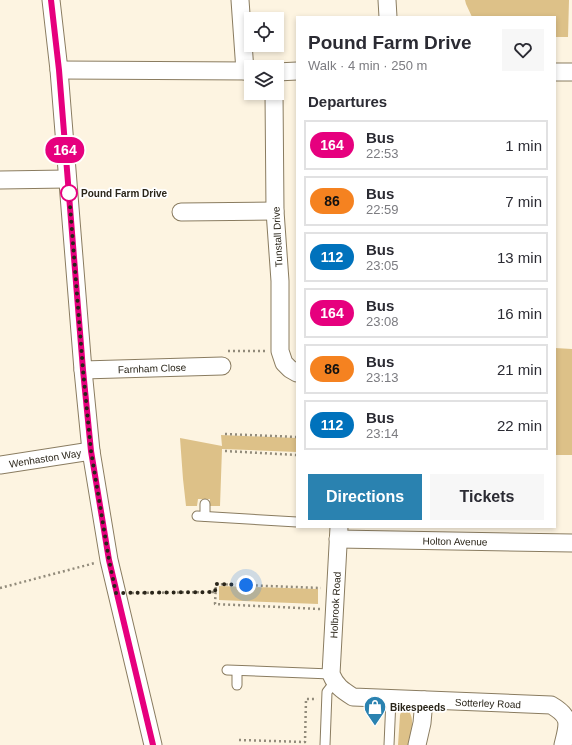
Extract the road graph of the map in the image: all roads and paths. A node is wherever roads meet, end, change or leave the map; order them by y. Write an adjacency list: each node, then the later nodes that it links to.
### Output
1 (51, 0): 6 (street)
2 (240, 0): 5 (street)
3 (387, 0): 4 (street)
4 (388, 16)
5 (247, 60)
6 (59, 70): 7 (street); 13 (street)
7 (244, 71)
8 (296, 71): 9 (street)
9 (284, 72)
10 (556, 72): 11 (street)
11 (572, 72)
12 (274, 100): 15 (street, Tunstall Drive)
13 (67, 179): 14 (street); 19 (street)
14 (0, 180)
15 (275, 211): 16 (street); 17 (street, Tunstall Drive)
16 (181, 212)
17 (280, 351): 18 (path); 20 (street, Tunstall Drive)
18 (219, 366): 19 (street, Farnham Close)
19 (83, 370): 23 (street)
20 (296, 373)
21 (224, 434): 22 (path)
22 (296, 437)
23 (91, 451): 26 (street, Wenhaston Way); 31 (street)
24 (225, 451): 25 (path)
25 (296, 456)
26 (0, 465)
27 (205, 504): 28 (lane)
28 (296, 522)
29 (338, 533): 30 (street, Holton Avenue); 33 (street, Holbrook Road)
30 (572, 544)
31 (109, 560): 32 (path); 35 (street)
32 (0, 588)
33 (335, 588): 34 (path); 36 (street, Holbrook Road)
34 (215, 592): 35 (path); 36 (path)
35 (116, 593): 44 (street)
36 (335, 610): 39 (street, Holbrook Road)
37 (227, 670): 38 (lane)
38 (237, 671): 39 (lane); 40 (lane)
39 (331, 683): 41 (street, Sotterley Road); 43 (path); 45 (lane)
40 (237, 685)
41 (391, 699): 42 (street, Sotterley Road); 46 (lane)
42 (424, 700): 47 (street); 48 (street, Sotterley Road)
43 (239, 740)
44 (153, 745)
45 (325, 745)
46 (389, 745)
47 (417, 745)
48 (563, 745)

